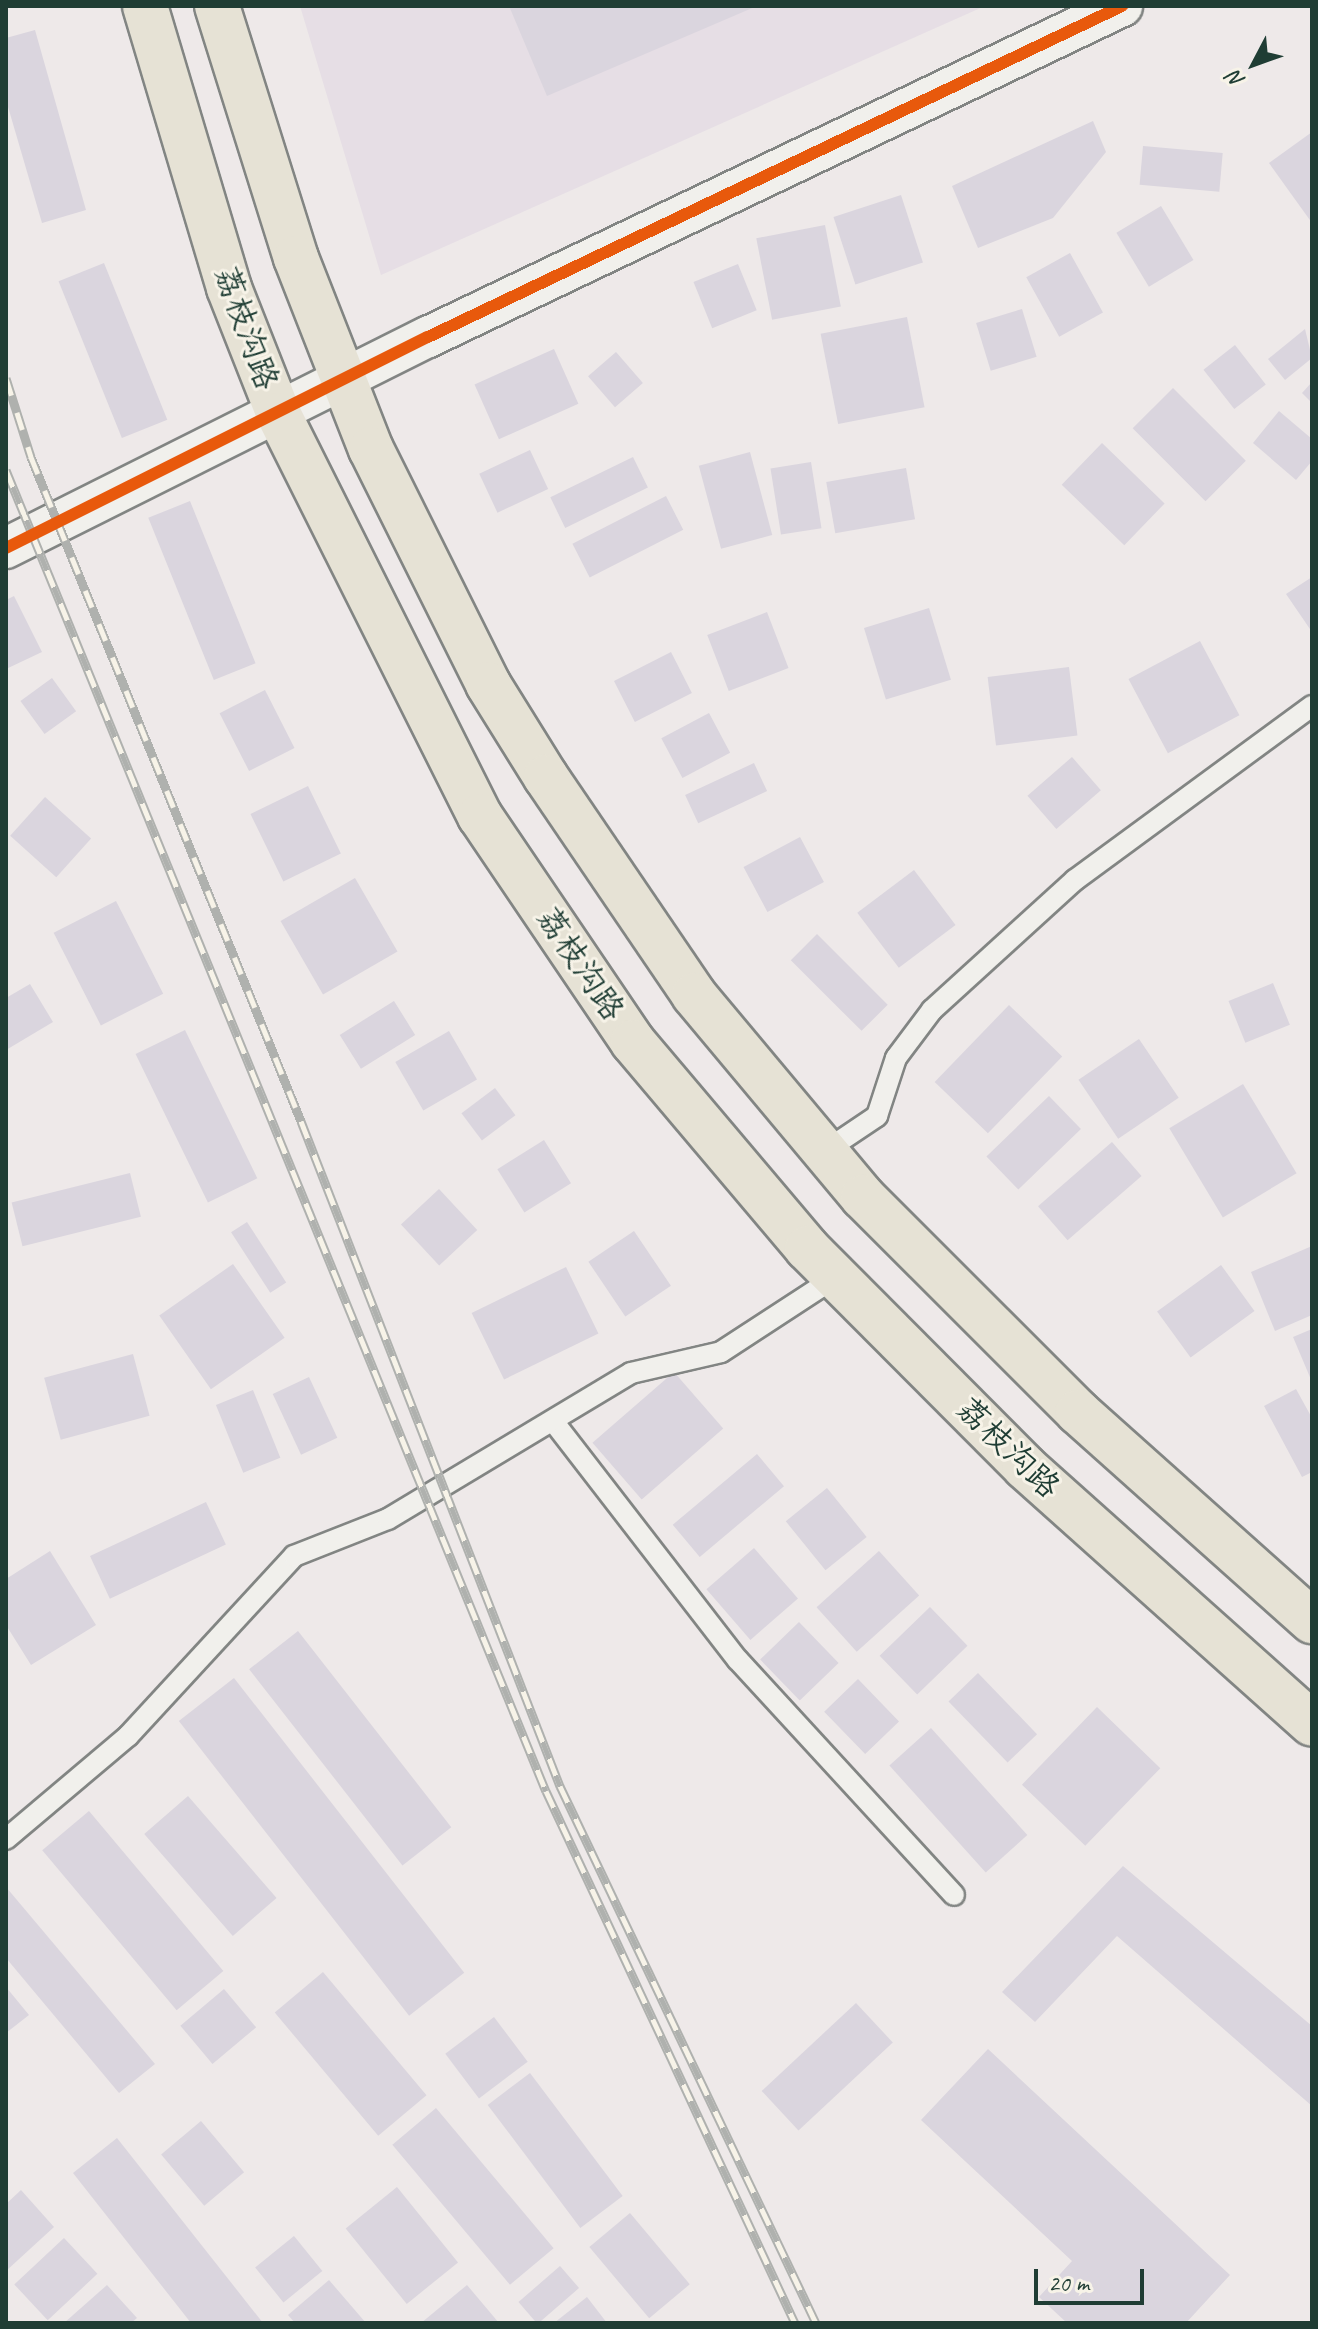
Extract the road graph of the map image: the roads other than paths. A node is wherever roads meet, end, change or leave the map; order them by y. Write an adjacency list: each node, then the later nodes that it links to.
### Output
1 (145, 6): 5 (main road, 荔枝沟路)
2 (217, 6): 4 (main road)
3 (1122, 6): 4 (street)
4 (342, 380): 5 (street); 8 (main road)
5 (279, 415): 6 (street); 9 (main road, 荔枝沟路)
6 (6, 548)
7 (1312, 706): 8 (lane)
8 (825, 1151): 11 (main road)
9 (836, 1277): 10 (lane); 12 (main road, 荔枝沟路)
10 (553, 1421): 13 (lane); 14 (lane)
11 (1312, 1621)
12 (1312, 1724)
13 (6, 1839)
14 (954, 1895)

